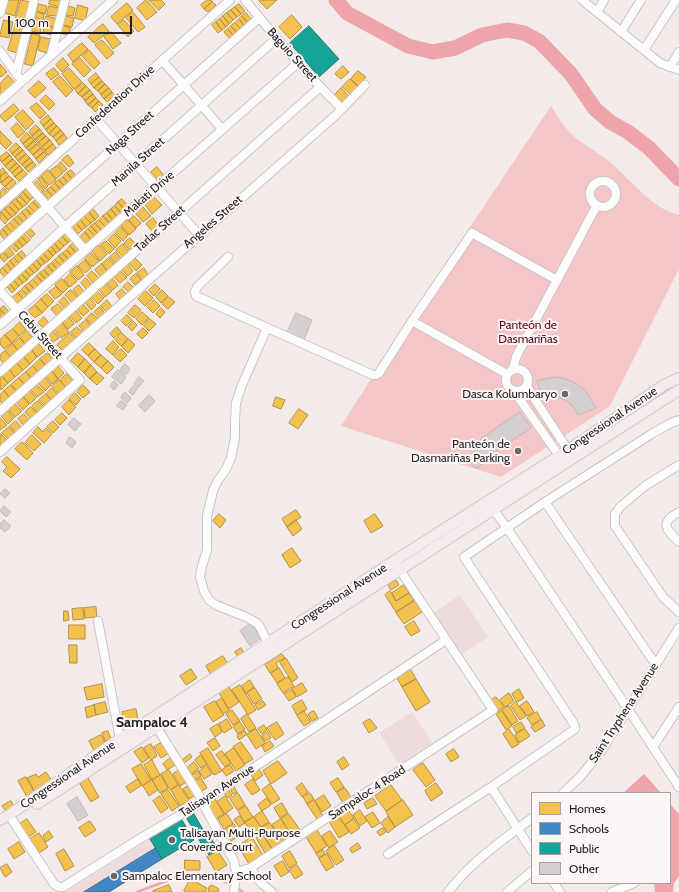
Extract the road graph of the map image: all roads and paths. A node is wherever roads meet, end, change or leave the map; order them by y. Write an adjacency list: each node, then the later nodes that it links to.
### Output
1 (4, 0): 12 (street)
2 (34, 0): 24 (street)
3 (64, 0): 19 (street)
4 (113, 0): 19 (street)
5 (230, 0): 20 (street, Confederation Drive)
6 (245, 0): 13 (street, Baguio Street)
7 (582, 0): 11 (street)
8 (604, 0): 11 (street)
9 (641, 0): 14 (street)
10 (676, 0): 16 (street)
11 (597, 12): 14 (street)
12 (0, 13)
13 (259, 18): 15 (street, Baguio Street); 26 (street, Naga Street)
14 (622, 32): 16 (street)
15 (277, 38): 21 (street, Baguio Street); 30 (street, Manila Street)
16 (644, 50): 22 (street)
17 (679, 52): 22 (street)
18 (0, 53): 24 (street)
19 (50, 56): 25 (street)
20 (162, 60): 26 (street); 32 (street, Confederation Drive)
21 (298, 62): 28 (street, Baguio Street); 33 (street, Makati Drive)
22 (670, 67): 23 (street)
23 (679, 70)
24 (16, 74): 25 (street)
25 (22, 81): 29 (street)
26 (184, 85): 30 (street); 34 (street, Naga Street)
27 (365, 85): 31 (street, Angeles Street)
28 (320, 87): 31 (street, Baguio Street); 41 (street, Tarlac Street)
29 (0, 100)
30 (201, 105): 33 (street); 35 (street, Manila Street)
31 (341, 108): 43 (street, Angeles Street)
32 (96, 120): 34 (street); 36 (street, Confederation Drive)
33 (222, 129): 37 (street, Makati Drive)
34 (118, 144): 35 (street); 40 (street, Naga Street)
35 (136, 164): 37 (street); 42 (street, Manila Street)
36 (26, 182): 38 (street, Confederation Drive); 40 (street)
37 (157, 187): 41 (street); 45 (street, Makati Drive)
38 (1, 203)
39 (597, 205): 47 (street)
40 (47, 207): 42 (street); 44 (street, Naga Street)
41 (179, 213): 43 (street); 54 (street, Tarlac Street)
42 (65, 227): 45 (street); 48 (street, Manila Street)
43 (199, 235): 55 (street, Angeles Street)
44 (0, 249)
45 (85, 250): 50 (street, Makati Drive)
46 (228, 257): 53 (street)
47 (557, 280): 51 (street); 57 (street)
48 (0, 287)
49 (0, 291): 50 (street, Cebu Street)
50 (17, 310): 52 (street, Makati Drive); 54 (street, Cebu Street)
51 (412, 321): 53 (street); 57 (street)
52 (0, 326)
53 (268, 328): 81 (street)
54 (40, 336): 55 (street, Cebu Street); 56 (street, Tarlac Street)
55 (60, 358): 62 (street, Angeles Street); 67 (street, Cebu Street)
56 (0, 372)
57 (510, 372): 59 (street); 61 (street)
58 (679, 378): 66 (main road, Congressional Avenue)
59 (526, 386): 61 (street); 64 (street)
60 (679, 390): 69 (main road, Congressional Avenue)
61 (514, 391): 65 (street)
62 (0, 411)
63 (679, 420): 71 (street)
64 (553, 428): 65 (street); 66 (street)
65 (543, 434): 68 (street)
66 (568, 450): 68 (main road, Congressional Avenue); 69 (street)
67 (0, 452)
68 (559, 455): 69 (street); 76 (main road, Congressional Avenue)
69 (568, 461): 72 (main road, Congressional Avenue)
70 (679, 464): 77 (street)
71 (545, 502): 74 (street); 82 (street)
72 (493, 509): 74 (street); 76 (main road, Congressional Avenue)
73 (679, 512): 75 (street)
74 (507, 528): 84 (street); 89 (street)
75 (679, 542)
76 (397, 565): 80 (street, Sampaloc 4 Road); 81 (main road, Congressional Avenue); 85 (main road, Congressional Avenue)
77 (679, 612)
78 (98, 621): 86 (street)
79 (679, 628): 82 (street, Saint Tryphena Avenue)
80 (446, 640): 91 (street, Talisayan Avenue); 98 (street, Sampaloc 4 Road)
81 (268, 643): 85 (main road, Congressional Avenue)
82 (656, 665): 84 (street, Saint Tryphena Avenue)
83 (679, 707): 87 (street)
84 (628, 709): 87 (street); 90 (street, Saint Tryphena Avenue)
85 (154, 723): 86 (main road, Congressional Avenue); 91 (street); 92 (main road, Congressional Avenue)
86 (120, 739): 92 (main road, Congressional Avenue)
87 (653, 747): 88 (street)
88 (678, 784)
89 (491, 787): 95 (street); 97 (street)
90 (564, 792)
91 (202, 802): 92 (street, Talisayan Avenue); 100 (street)
92 (7, 819): 94 (main road, Congressional Avenue)
93 (531, 819): 95 (street)
94 (0, 828)
95 (517, 828): 96 (street); 104 (street)
96 (531, 849)
97 (388, 854)
98 (250, 868): 100 (street, Sampaloc 4 Road); 103 (street)
99 (531, 872): 105 (street)
100 (236, 874): 102 (street)
101 (632, 884): 106 (street)
102 (234, 892)
103 (272, 892)
104 (448, 892)
105 (507, 892)
106 (612, 892)

